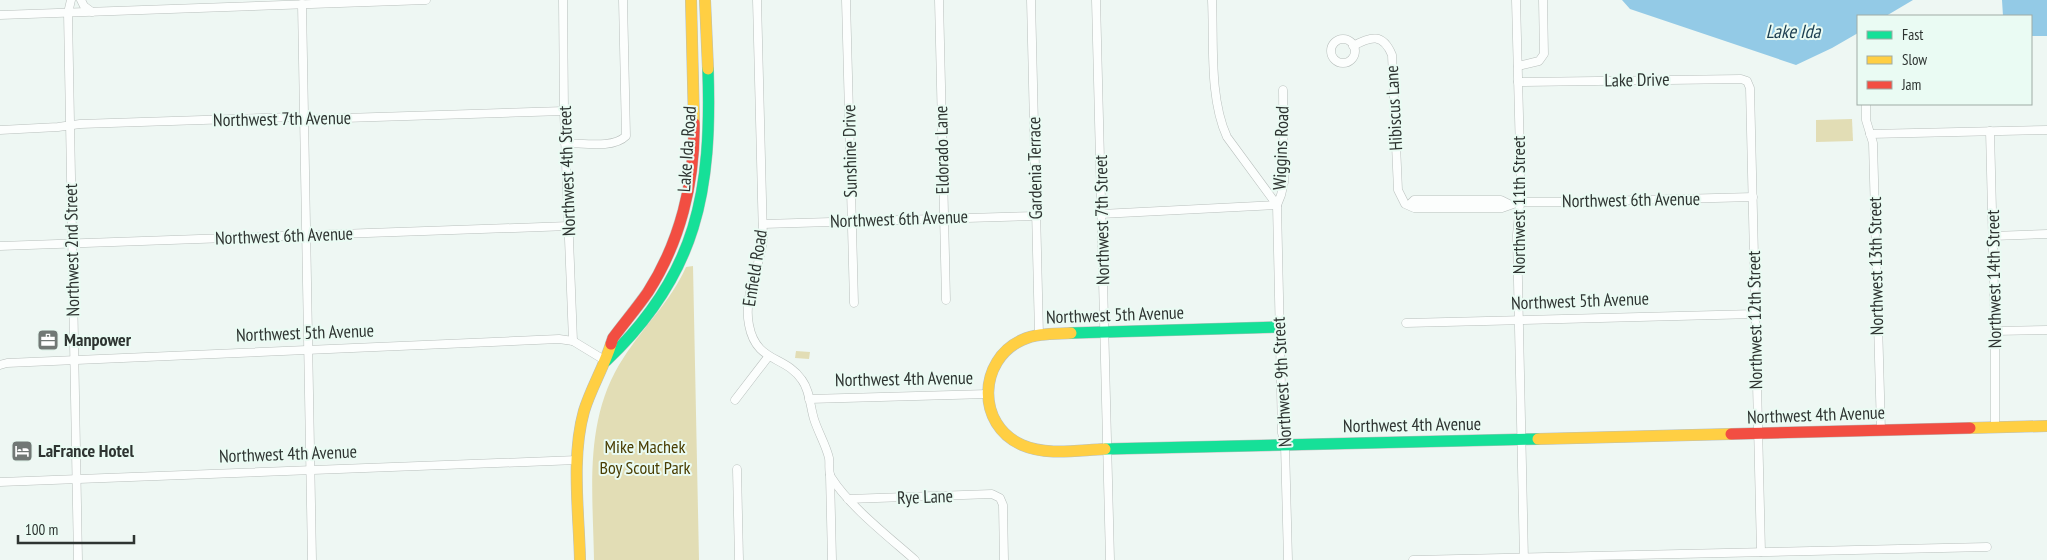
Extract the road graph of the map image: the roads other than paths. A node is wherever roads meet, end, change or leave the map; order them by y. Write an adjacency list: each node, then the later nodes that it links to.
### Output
1 (71, 0): 19 (street, Northwest 2nd Street)
2 (81, 0): 18 (street)
3 (426, 0): 15 (street)
4 (563, 0): 27 (street, Northwest 4th Street)
5 (622, 0): 36 (street)
6 (691, 0): 34 (street, Lake Ida Road)
7 (757, 0): 45 (street, Enfield Road)
8 (846, 0): 44 (street, Sunshine Drive)
9 (939, 0): 43 (street, Eldorado Lane)
10 (1031, 0): 42 (street, Gardenia Terrace)
11 (1096, 0): 41 (street, Northwest 7th Street)
12 (1212, 0): 39 (street)
13 (1516, 0): 22 (street, Northwest 11th Street)
14 (1543, 0): 22 (street)
15 (324, 1): 17 (street)
16 (704, 1): 35 (street, Lake Ida Road)
17 (302, 4): 18 (street); 28 (street)
18 (92, 12): 19 (street)
19 (68, 13): 20 (street); 29 (street, Northwest 2nd Street)
20 (0, 15)
21 (1353, 46): 40 (street, Hibiscus Lane)
22 (1518, 66): 23 (street, Northwest 11th Street)
23 (1518, 82): 24 (street, Lake Drive); 38 (street, Northwest 11th Street)
24 (1750, 88): 37 (street, Northwest 12th Street)
25 (1282, 90): 39 (street, Wiggins Road)
26 (1866, 105): 33 (street, Northwest 13th Street)
27 (564, 111): 28 (street, Northwest 7th Avenue); 36 (street, Northwest 4th Street)
28 (303, 118): 29 (street, Northwest 7th Avenue); 48 (street)
29 (70, 126): 30 (street, Northwest 7th Avenue); 50 (street, Northwest 2nd Street)
30 (0, 130)
31 (2047, 130): 32 (street)
32 (1990, 131): 33 (street); 49 (street, Northwest 14th Street)
33 (1870, 134): 73 (street, Northwest 13th Street)
34 (694, 135): 35 (street); 66 (street, Lake Ida Road)
35 (708, 135): 66 (street, Lake Ida Road)
36 (565, 143): 46 (street, Northwest 4th Street)
37 (1753, 197): 38 (street, Northwest 6th Avenue); 54 (street, Northwest 12th Street)
38 (1519, 202): 40 (street, Northwest 6th Avenue); 55 (street, Northwest 11th Street)
39 (1277, 205): 41 (street); 57 (street, Northwest 9th Street)
40 (1409, 205)
41 (1101, 214): 60 (street, Northwest 7th Street)
42 (1036, 216): 43 (street, Northwest 6th Avenue); 61 (street, Gardenia Terrace)
43 (944, 218): 44 (street, Northwest 6th Avenue); 52 (street, Eldorado Lane)
44 (852, 220): 45 (street, Northwest 6th Avenue); 53 (street, Sunshine Drive)
45 (763, 224): 64 (street, Enfield Road)
46 (568, 226): 48 (street, Northwest 6th Avenue); 62 (street, Northwest 4th Street)
47 (2047, 234): 49 (street)
48 (306, 235): 50 (street, Northwest 6th Avenue); 63 (street)
49 (1993, 236): 59 (street, Northwest 14th Street)
50 (72, 243): 51 (street, Northwest 6th Avenue); 65 (street, Northwest 2nd Street)
51 (0, 246)
52 (946, 300)
53 (854, 303)
54 (1755, 314): 55 (street, Northwest 5th Avenue); 74 (street, Northwest 12th Street)
55 (1519, 320): 56 (street, Northwest 5th Avenue); 75 (street, Northwest 11th Street)
56 (1406, 324)
57 (1279, 327): 60 (street, Northwest 5th Avenue); 76 (street, Northwest 9th Street)
58 (2047, 330): 59 (street)
59 (1995, 331): 72 (street, Northwest 14th Street)
60 (1104, 332): 61 (street, Northwest 5th Avenue); 77 (street, Northwest 7th Street)
61 (1039, 336): 68 (street, Northwest 5th Avenue)
62 (573, 341): 63 (street, Northwest 5th Avenue); 66 (street, Northwest 5th Avenue)
63 (309, 350): 65 (street, Northwest 5th Avenue); 80 (street)
64 (768, 356): 69 (street, Enfield Road); 70 (street)
65 (74, 360): 67 (street, Northwest 5th Avenue); 82 (street, Northwest 2nd Street)
66 (606, 361): 78 (street, Lake Ida Road)
67 (0, 365)
68 (988, 394): 69 (street, Northwest 4th Avenue); 77 (street, Northwest 4th Avenue)
69 (809, 398): 81 (street, Enfield Road)
70 (735, 400)
71 (2047, 426): 72 (street, Northwest 4th Avenue)
72 (1995, 427): 73 (street, Northwest 4th Avenue)
73 (1880, 430): 74 (street, Northwest 4th Avenue)
74 (1758, 434): 75 (street, Northwest 4th Avenue); 87 (street, Northwest 12th Street)
75 (1522, 440): 76 (street, Northwest 4th Avenue); 89 (street, Northwest 11th Street)
76 (1285, 445): 77 (street, Northwest 4th Avenue); 98 (street, Northwest 9th Street)
77 (1107, 450): 97 (street, Northwest 7th Street)
78 (577, 460): 80 (street, Northwest 4th Avenue); 92 (street, Lake Ida Road)
79 (737, 469): 93 (street)
80 (311, 470): 82 (street, Northwest 4th Avenue); 91 (street)
81 (830, 475): 84 (street, Enfield Road); 94 (street)
82 (77, 479): 83 (street, Northwest 4th Avenue); 90 (street, Northwest 2nd Street)
83 (0, 482)
84 (848, 499): 95 (street, Enfield Road); 96 (street, Rye Lane)
85 (1988, 546): 88 (street)
86 (1748, 552): 87 (street); 89 (street); 100 (street)
87 (1760, 552): 88 (street)
88 (1769, 552): 101 (street)
89 (1524, 559): 99 (street)
90 (78, 560)
91 (312, 560)
92 (580, 560)
93 (740, 560)
94 (832, 560)
95 (915, 560)
96 (1004, 560)
97 (1110, 560)
98 (1288, 560)
99 (1413, 560)
100 (1742, 560)
101 (1776, 560)

